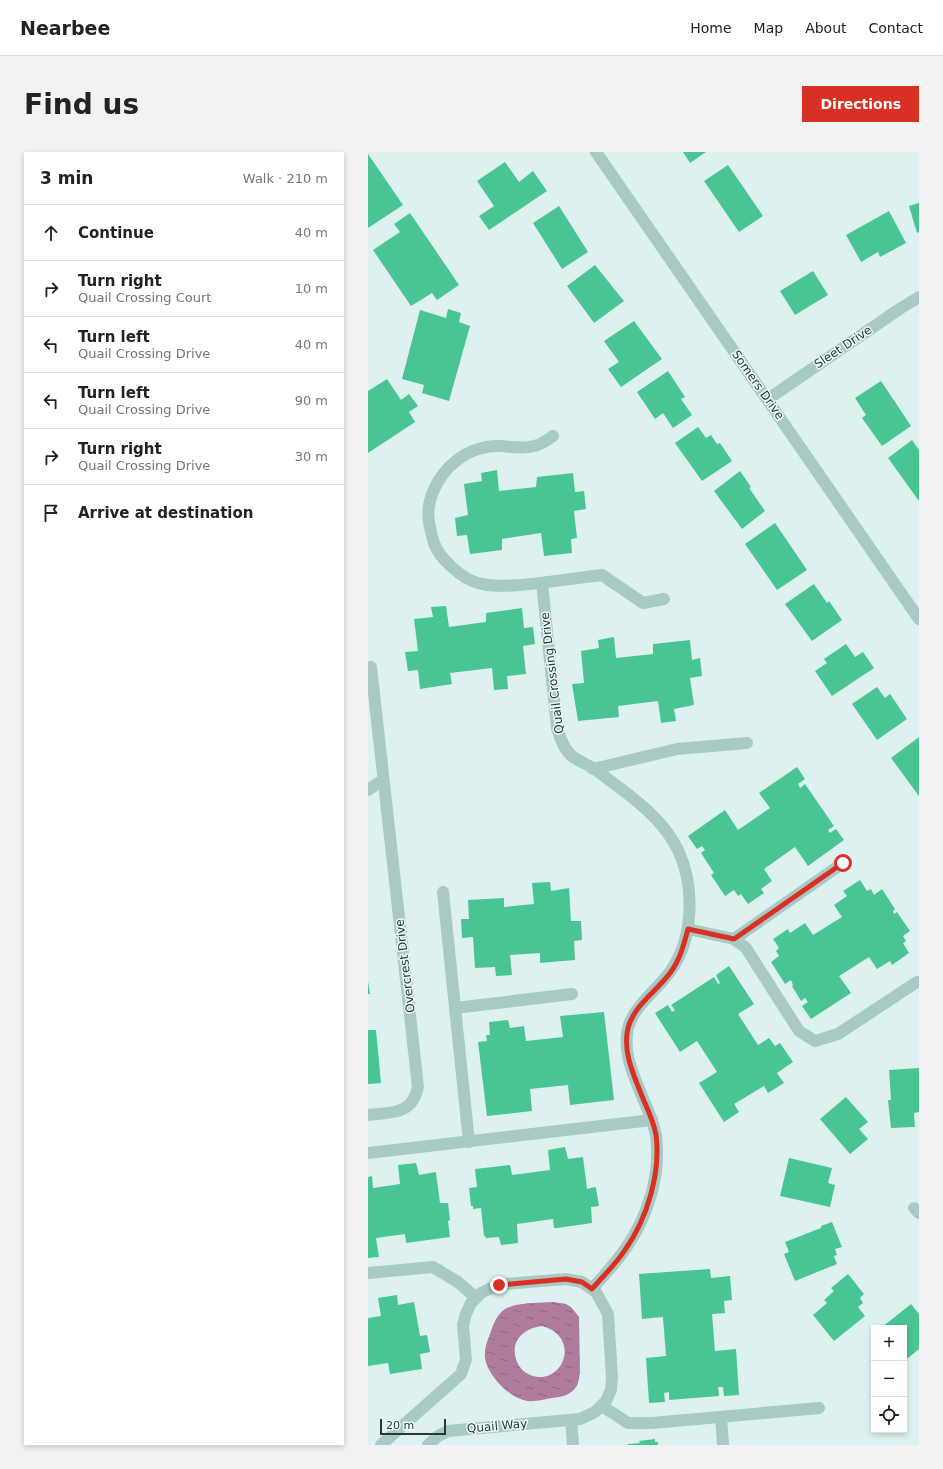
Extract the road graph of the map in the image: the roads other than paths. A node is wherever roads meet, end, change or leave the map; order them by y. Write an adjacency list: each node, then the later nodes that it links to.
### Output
1 (596, 152): 3 (street, Somers Drive)
2 (919, 297): 3 (street, Sleet Drive)
3 (768, 399): 7 (street, Somers Drive)
4 (553, 436): 5 (street)
5 (542, 583): 6 (street); 10 (street, Quail Crossing Drive)
6 (664, 598)
7 (919, 619)
8 (371, 667): 11 (street, Overcrest Drive)
9 (747, 743): 10 (street)
10 (593, 769): 15 (street, Quail Crossing Drive)
11 (383, 780): 12 (street); 20 (street, Overcrest Drive)
12 (368, 790)
13 (843, 863): 16 (street)
14 (443, 892): 19 (street)
15 (688, 929): 16 (street); 21 (street, Quail Crossing Drive)
16 (734, 939): 17 (street)
17 (918, 982)
18 (572, 994): 19 (street)
19 (455, 1008): 22 (street)
20 (368, 1115)
21 (652, 1120): 22 (street); 25 (street, Quail Crossing Drive)
22 (469, 1142): 23 (street)
23 (368, 1153)
24 (368, 1273): 26 (street)
25 (592, 1289): 26 (street); 27 (street)
26 (476, 1298): 31 (street)
27 (602, 1406): 29 (street); 30 (street)
28 (819, 1408): 29 (street)
29 (721, 1417): 34 (street)
30 (571, 1420): 32 (street, Quail Way); 33 (street)
31 (381, 1445)
32 (428, 1445)
33 (573, 1445)
34 (723, 1445)

